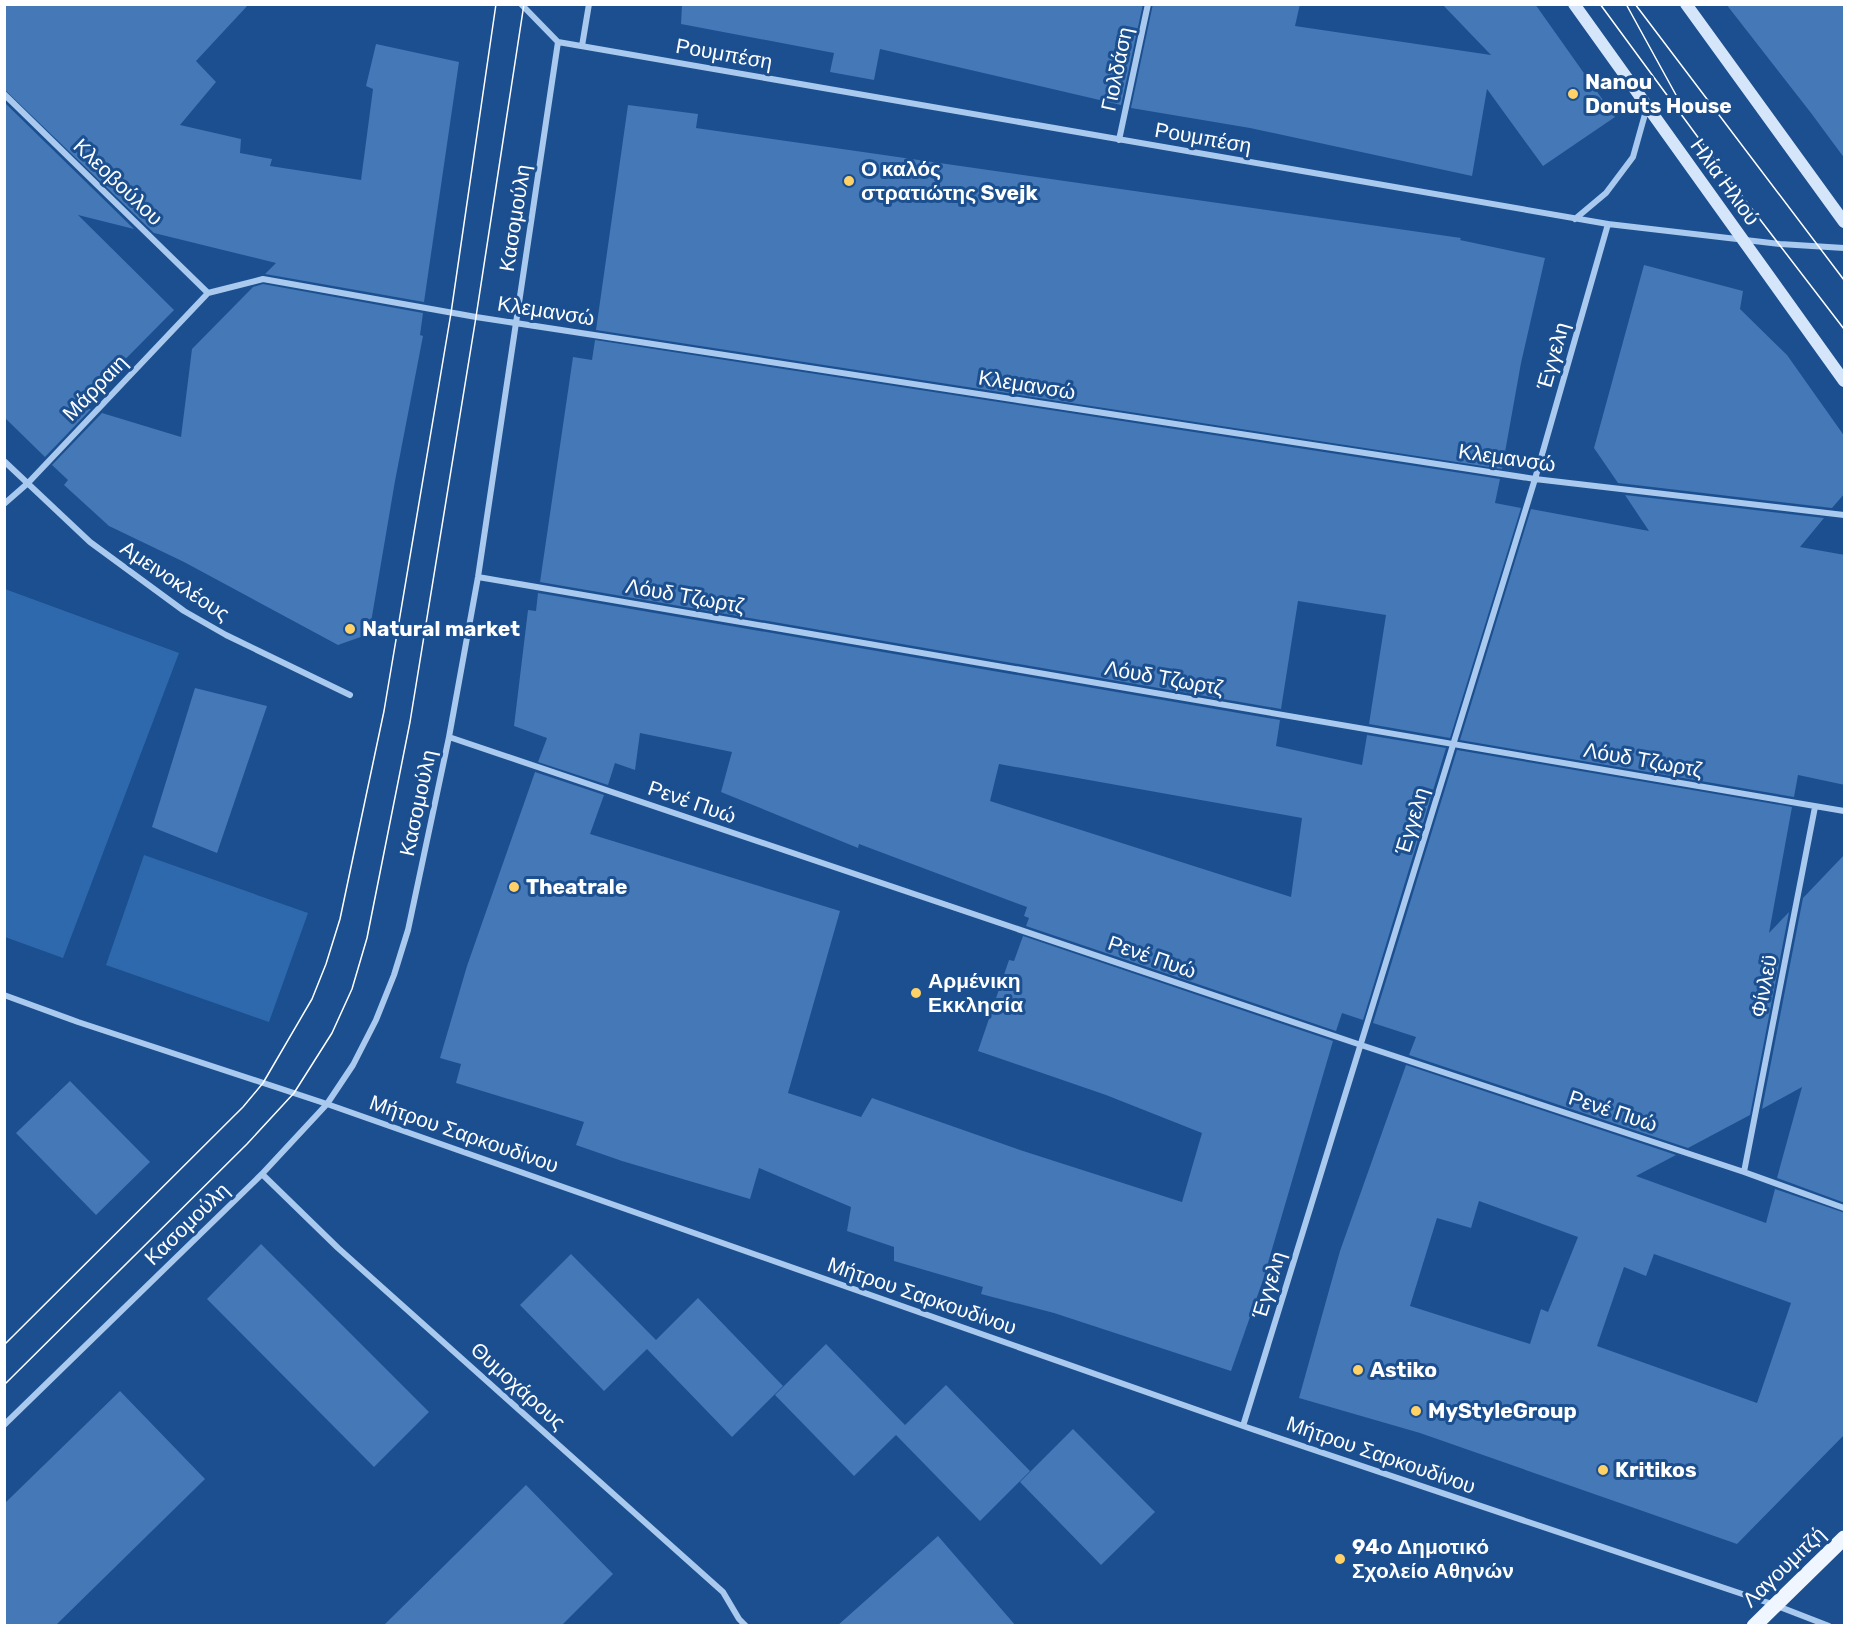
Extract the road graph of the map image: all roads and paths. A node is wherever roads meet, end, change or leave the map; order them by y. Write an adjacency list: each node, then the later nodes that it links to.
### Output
1 (521, 4): 6 (street)
2 (589, 4): 7 (street)
3 (1148, 4): 10 (street, Γιολδάση)
4 (1574, 4): 9 (main road, Ηλία Ηλιού)
5 (1686, 4): 12 (main road)
6 (558, 42): 7 (street, Ρουμπέση); 17 (street, Κασομούλη)
7 (582, 46): 10 (street, Ρουμπέση)
8 (4, 94): 16 (street, Κλεοβούλου)
9 (1647, 107): 11 (street); 14 (main road, Ηλία Ηλιού)
10 (1119, 140): 11 (street, Ρουμπέση)
11 (1575, 219): 13 (street, Ρουμπέση)
12 (1845, 222)
13 (1608, 224): 14 (street, Ρουμπέση); 20 (street, Έγγελη)
14 (1743, 239): 15 (street, Ρουμπέση); 18 (main road, Ηλία Ηλιού)
15 (1845, 248)
16 (208, 293): 17 (street, Κλεμανσώ); 21 (street, Μάρραιη)
17 (516, 323): 20 (street, Κλεμανσώ); 24 (street, Κασομούλη)
18 (1845, 381)
19 (4, 460): 21 (street, Αμεινοκλέους)
20 (1535, 479): 23 (street, Κλεμανσώ); 27 (street, Έγγελη)
21 (28, 483): 22 (street, Μάρραιη); 25 (street, Αμεινοκλέους)
22 (4, 504)
23 (1845, 515)
24 (478, 577): 26 (street, Κασομούλη); 27 (street, Λόυδ Τζωρτζ)
25 (350, 695)
26 (449, 737): 31 (street, Ρενέ Πυώ); 32 (street, Κασομούλη)
27 (1453, 744): 28 (street, Λόυδ Τζωρτζ); 31 (street, Έγγελη)
28 (1815, 807): 29 (street, Λόυδ Τζωρτζ); 33 (street, Φίνλεϋ)
29 (1845, 811)
30 (4, 995): 32 (street, Μήτρου Σαρκουδίνου)
31 (1361, 1045): 33 (street, Ρενέ Πυώ); 37 (street, Έγγελη)
32 (327, 1104): 34 (street, Κασομούλη); 37 (street, Μήτρου Σαρκουδίνου)
33 (1744, 1172): 35 (street, Ρενέ Πυώ)
34 (262, 1174): 36 (street, Κασομούλη); 40 (street, Θυμοχάρους)
35 (1845, 1208)
36 (4, 1425)
37 (1243, 1426): 39 (street, Μήτρου Σαρκουδίνου)
38 (1845, 1538): 39 (main road, Λαγουμιτζή)
39 (1775, 1605): 43 (main road, Λαγουμιτζή); 44 (street, Μήτρου Σαρκουδίνου)
40 (739, 1619): 41 (street); 42 (street, Θυμοχάρους)
41 (734, 1626)
42 (746, 1626)
43 (1754, 1626)
44 (1829, 1626)

